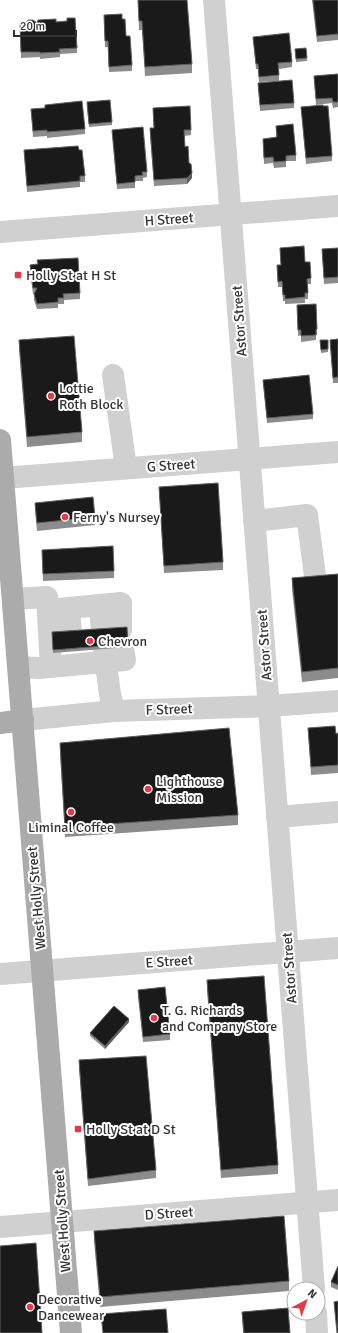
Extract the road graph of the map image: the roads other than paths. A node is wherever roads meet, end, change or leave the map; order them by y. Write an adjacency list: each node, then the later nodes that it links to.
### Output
1 (214, 0): 3 (street, Astor Street)
2 (338, 206): 3 (street, H Street)
3 (230, 214): 4 (street, H Street); 8 (street, Astor Street)
4 (0, 232)
5 (114, 375): 9 (street)
6 (0, 440): 10 (main road, West Holly Street)
7 (338, 452): 8 (street, G Street)
8 (250, 459): 9 (street, G Street); 11 (street, Astor Street)
9 (126, 468): 10 (street, G Street)
10 (3, 478): 13 (main road, West Holly Street)
11 (254, 521): 12 (street); 20 (street, Astor Street)
12 (315, 576)
13 (12, 599): 14 (street); 17 (main road, West Holly Street)
14 (58, 609): 15 (street); 16 (street); 18 (street)
15 (111, 644): 16 (street); 21 (street)
16 (73, 650): 18 (street)
17 (18, 667): 18 (street); 22 (main road, West Holly Street)
18 (51, 667)
19 (338, 701): 20 (street, F Street)
20 (269, 706): 21 (street, F Street); 25 (street, Astor Street)
21 (114, 711): 22 (street, F Street)
22 (23, 720): 23 (main road, F Street); 28 (main road, West Holly Street)
23 (0, 724)
24 (338, 812): 25 (street)
25 (277, 817): 27 (street, Astor Street)
26 (338, 948): 27 (street, E Street)
27 (288, 952): 28 (street, E Street); 31 (street, Astor Street)
28 (42, 970): 29 (street, E Street); 32 (main road, West Holly Street)
29 (0, 974)
30 (338, 1200): 31 (street, D Street)
31 (307, 1203): 32 (street, D Street); 34 (street, Astor Street)
32 (62, 1222): 33 (street, D Street); 36 (main road, West Holly Street)
33 (0, 1227)
34 (313, 1281)
35 (316, 1321): 37 (street)
36 (71, 1333)
37 (317, 1333)

